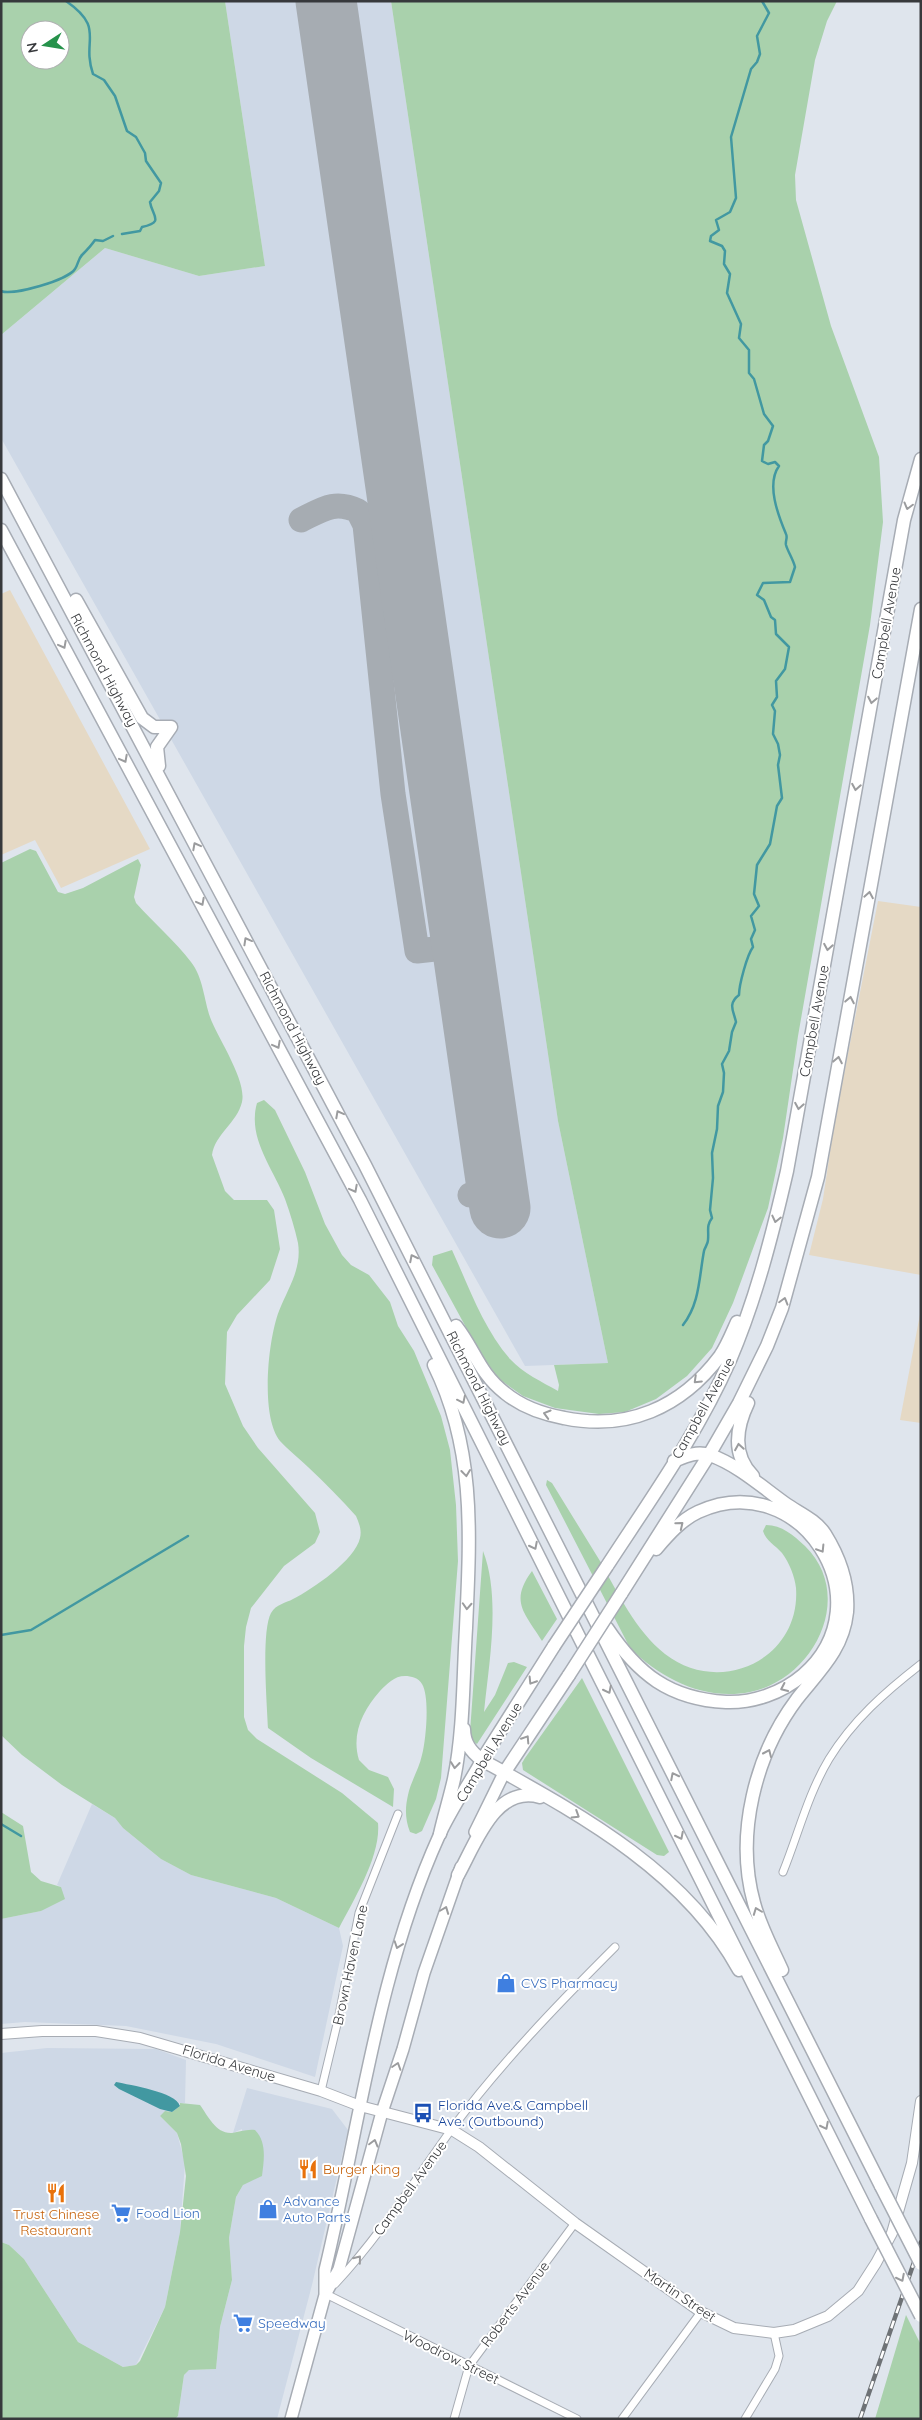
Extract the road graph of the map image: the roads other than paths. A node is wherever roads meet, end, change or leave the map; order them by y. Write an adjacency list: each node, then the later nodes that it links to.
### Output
1 (921, 459): 9 (highway, Campbell Avenue, one-way to 9)
2 (1, 479): 3 (highway, Richmond Highway)
3 (9, 493): 8 (highway, Richmond Highway); 8 (highway)
4 (1, 530): 6 (highway, Richmond Highway)
5 (1, 547): 6 (highway)
6 (40, 602): 10 (highway, Richmond Highway, one-way to 10)
7 (921, 609): 12 (highway, Campbell Avenue, one-way to 7)
8 (162, 781): 11 (highway, Richmond Highway, one-way to 8)
9 (770, 1246): 11 (highway, one-way to 11); 14 (highway, Campbell Avenue)
10 (392, 1263): 18 (highway, one-way to 18); 30 (highway, one-way to 30)
11 (436, 1301): 17 (highway, Richmond Highway)
12 (767, 1346): 13 (highway, Campbell Avenue); 15 (highway, one-way to 12)
13 (709, 1455): 14 (highway); 15 (highway); 16 (highway, Campbell Avenue)
14 (674, 1461): 20 (highway, Campbell Avenue, one-way to 20, bridge)
15 (764, 1487): 29 (highway, one-way to 15)
16 (634, 1572): 17 (highway, one-way to 17); 21 (highway, Campbell Avenue, one-way to 16, bridge)
17 (577, 1582): 29 (highway, one-way to 17)
18 (464, 1664): 20 (highway); 24 (highway, one-way to 24)
19 (921, 1664): 25 (street)
20 (482, 1760): 21 (highway); 24 (main road, Campbell Avenue)
21 (504, 1773): 22 (highway); 26 (main road, Campbell Avenue)
22 (554, 1801): 26 (highway); 30 (highway, one-way to 30)
23 (398, 1814): 31 (street, Brown Haven Lane)
24 (440, 1834): 33 (main road, Campbell Avenue, one-way to 33)
25 (783, 1872)
26 (458, 1875): 34 (main road, Campbell Avenue, one-way to 26)
27 (615, 1947): 35 (street, Campbell Avenue)
28 (1, 2034): 31 (street, Florida Avenue)
29 (815, 2053): 37 (highway, bridge)
30 (803, 2082): 40 (highway, one-way to 40, bridge)
31 (321, 2091): 33 (street, Florida Avenue)
32 (921, 2101): 41 (street, Martin Street)
33 (360, 2106): 34 (street, Florida Avenue); 38 (main road, Campbell Avenue)
34 (382, 2112): 35 (street, Florida Avenue); 38 (main road, Campbell Avenue, one-way to 34)
35 (452, 2130): 36 (street, Martin Street); 38 (street, Campbell Avenue, one-way to 35)
36 (576, 2223): 39 (street, Martin Street); 42 (street, Roberts Avenue)
37 (921, 2264)
38 (325, 2295): 42 (street, Woodrow Street); 43 (main road, Campbell Avenue)
39 (701, 2312): 41 (street, Martin Street); 46 (street)
40 (921, 2316)
41 (774, 2333): 47 (street)
42 (469, 2366): 44 (street, Roberts Avenue); 45 (street, Woodrow Street)
43 (291, 2419)
44 (454, 2419)
45 (577, 2419)
46 (622, 2419)
47 (745, 2419)

